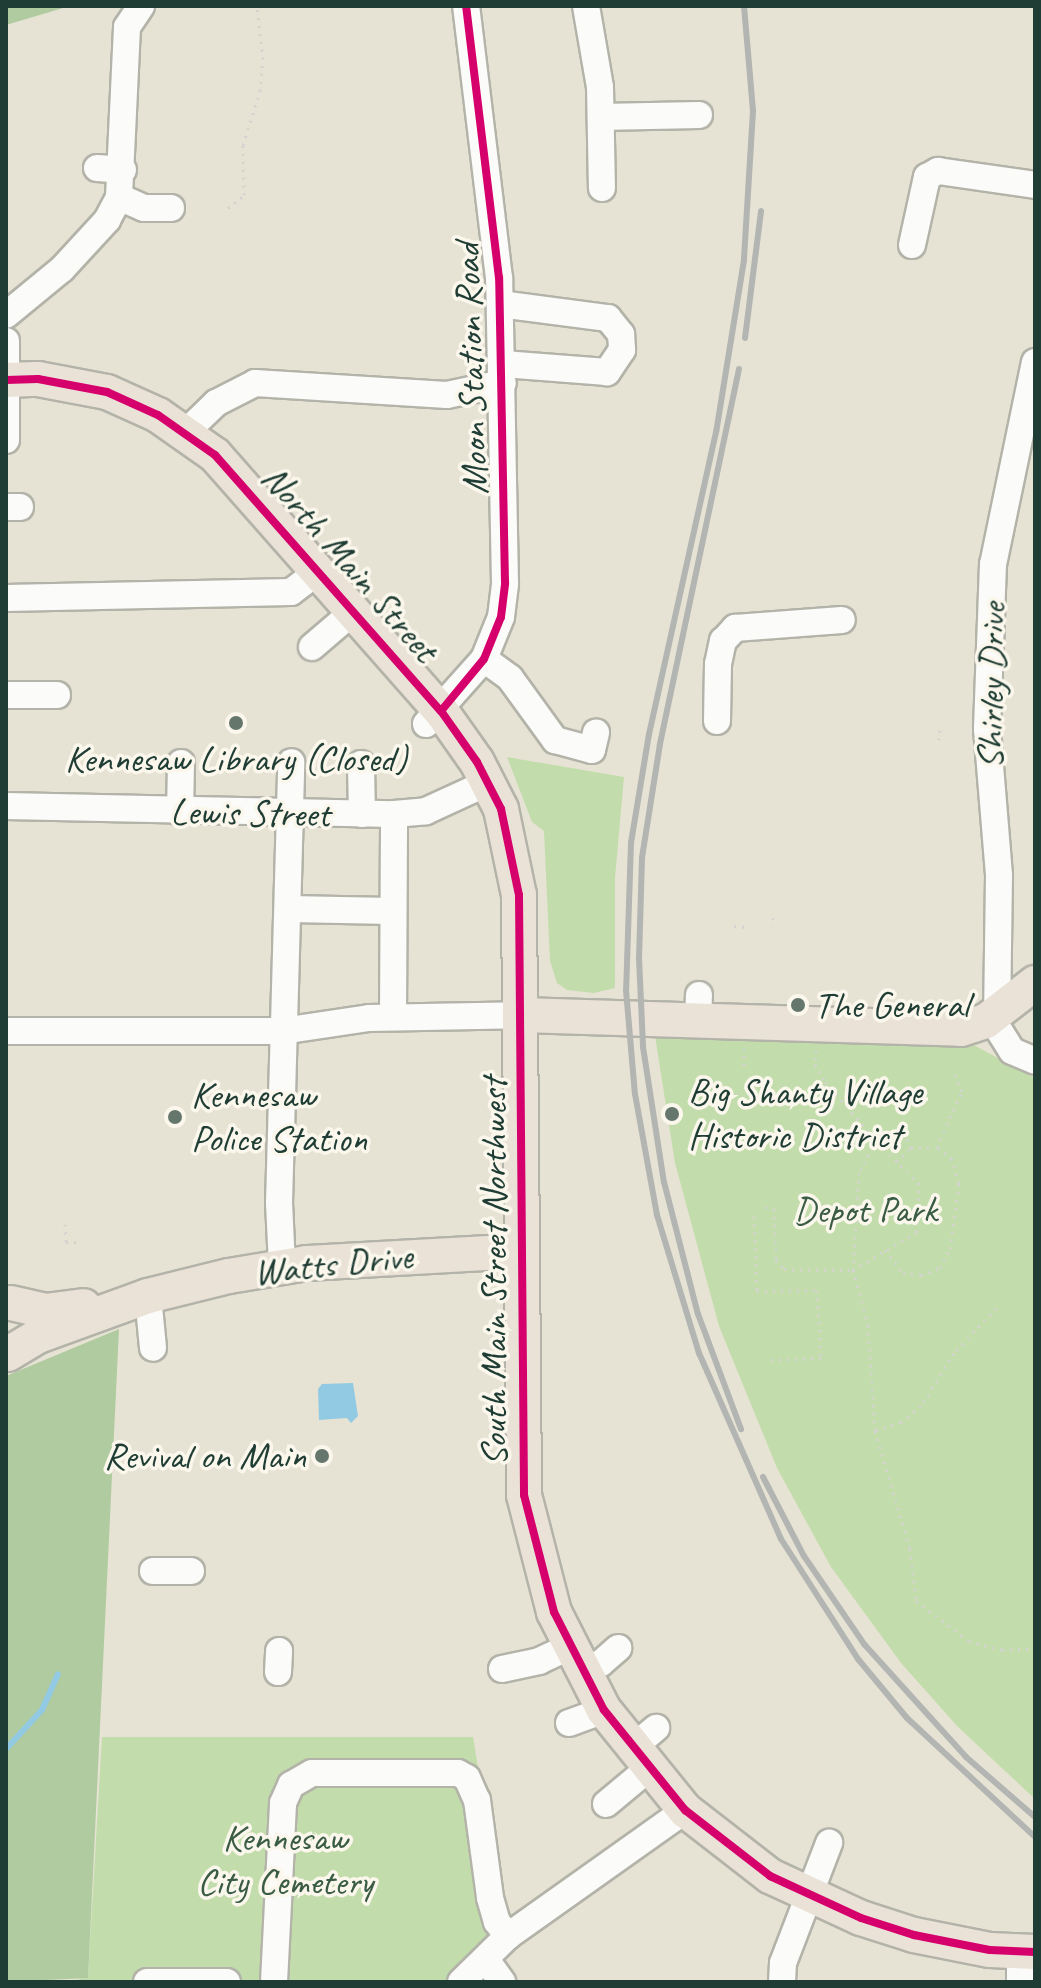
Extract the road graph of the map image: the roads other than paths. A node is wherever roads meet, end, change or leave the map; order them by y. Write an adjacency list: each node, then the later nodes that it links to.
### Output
1 (141, 6): 8 (street)
2 (466, 6): 11 (street, Moon Station Road)
3 (586, 6): 5 (street)
4 (699, 115): 5 (street)
5 (601, 117): 7 (street)
6 (1035, 185): 10 (street)
7 (602, 188)
8 (119, 197): 9 (street); 12 (street)
9 (171, 208)
10 (912, 245)
11 (500, 304): 15 (street, Moon Station Road); 15 (street)
12 (6, 315)
13 (6, 341): 16 (street)
14 (1035, 362): 42 (street, Shirley Drive)
15 (503, 374): 18 (street); 24 (street, Moon Station Road)
16 (6, 380): 17 (street); 18 (main road, North Main Street)
17 (6, 440)
18 (194, 447): 19 (main road, North Main Street)
19 (319, 571): 20 (street); 21 (main road, North Main Street)
20 (6, 598)
21 (354, 611): 23 (street); 27 (main road, North Main Street)
22 (842, 620): 28 (street)
23 (312, 647)
24 (484, 659): 27 (street, Moon Station Road); 29 (street)
25 (6, 695): 26 (street)
26 (57, 695)
27 (433, 717): 33 (main road, North Main Street)
28 (717, 721)
29 (596, 732)
30 (291, 762): 36 (street)
31 (181, 763): 35 (street)
32 (361, 764): 37 (street)
33 (489, 782): 38 (street, Lewis Street); 43 (main road, North Main Street)
34 (6, 806): 35 (street, Lewis Street)
35 (180, 812): 36 (street, Lewis Street)
36 (291, 813): 37 (street, Lewis Street); 39 (street)
37 (362, 814): 38 (street, Lewis Street)
38 (394, 814): 40 (street)
39 (289, 909): 40 (street); 46 (street)
40 (392, 911): 44 (street)
41 (1035, 983): 42 (main road)
42 (996, 1014): 43 (main road); 47 (street)
43 (521, 1015): 44 (street); 48 (main road, South Main Street Northwest)
44 (393, 1017): 46 (street)
45 (6, 1031): 46 (street)
46 (282, 1031): 49 (street)
47 (1035, 1061)
48 (521, 1251): 49 (main road, Watts Drive); 57 (main road, South Main Street Northwest)
49 (282, 1266): 50 (main road, Watts Drive)
50 (148, 1296): 51 (main road, Watts Drive); 52 (street); 53 (main road, Watts Drive)
51 (9, 1301): 53 (main road)
52 (153, 1348)
53 (7, 1355)
54 (153, 1571): 55 (street)
55 (191, 1571)
56 (618, 1648): 57 (street)
57 (574, 1658): 58 (street); 59 (main road, South Main Street Northwest)
58 (502, 1669)
59 (604, 1710): 60 (street); 61 (main road, South Main Street Northwest)
60 (569, 1723)
61 (645, 1749): 62 (street); 63 (main road, South Main Street Northwest)
62 (606, 1804)
63 (685, 1810): 65 (main road, South Main Street Northwest); 66 (street)
64 (829, 1843): 65 (street)
65 (811, 1898): 67 (main road, South Main Street Northwest); 73 (street)
66 (508, 1936): 68 (street); 71 (street)
67 (1025, 1962)
68 (494, 1971): 72 (street)
69 (147, 1982): 70 (street)
70 (227, 1982)
71 (274, 1982)
72 (461, 1982)
73 (781, 1982)

